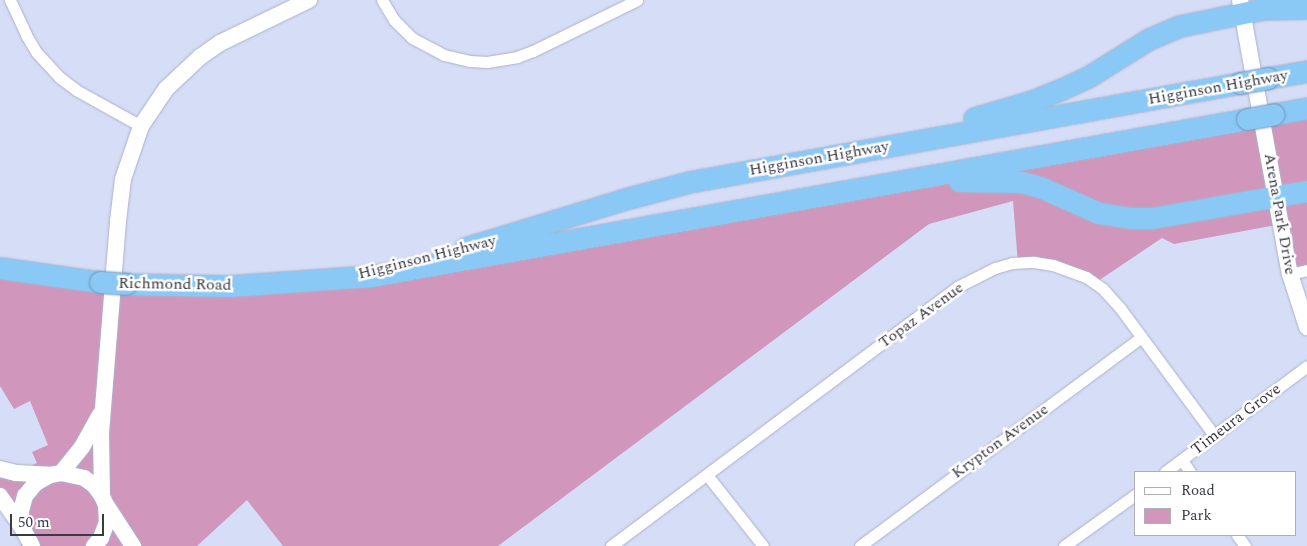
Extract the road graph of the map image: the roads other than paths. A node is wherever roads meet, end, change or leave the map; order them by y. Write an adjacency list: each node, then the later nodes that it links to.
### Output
1 (10, 0): 10 (street)
2 (309, 0): 10 (street)
3 (382, 0): 4 (street)
4 (637, 0)
5 (1242, 6): 6 (highway); 8 (street, Arena Park Drive); 11 (highway)
6 (1307, 8)
7 (1307, 71): 11 (highway, Higginson Highway, bridge)
8 (1267, 107): 9 (highway, Higginson Highway); 12 (highway, Higginson Highway, bridge); 14 (street, Arena Park Drive)
9 (1307, 108)
10 (141, 126): 22 (street)
11 (846, 152): 18 (highway, Higginson Highway)
12 (852, 189): 14 (highway); 18 (highway, Higginson Highway)
13 (1307, 191): 14 (highway)
14 (1278, 197): 17 (street, Arena Park Drive)
15 (0, 268): 18 (highway, Richmond Road, bridge)
16 (1307, 270): 17 (street)
17 (1290, 274): 19 (street, Arena Park Drive)
18 (351, 276)
19 (1307, 327)
20 (1141, 337): 23 (street, Topaz Avenue); 29 (street, Topaz Avenue); 38 (street, Krypton Avenue)
21 (1307, 366): 23 (street, Timeura Grove)
22 (102, 410): 28 (street); 32 (street)
23 (1214, 435): 24 (street, Timeura Grove)
24 (1182, 460): 26 (street, Timeura Grove); 27 (street)
25 (0, 469): 28 (street)
26 (1166, 471)
27 (1189, 471)
28 (55, 474): 32 (street); 33 (street)
29 (707, 475): 36 (street, Topaz Avenue); 37 (street)
30 (1134, 495): 39 (street)
31 (0, 496): 33 (street)
32 (104, 500): 34 (street); 35 (street)
33 (25, 538)
34 (94, 546)
35 (133, 546)
36 (611, 546)
37 (763, 546)
38 (860, 546)
39 (1064, 546)

